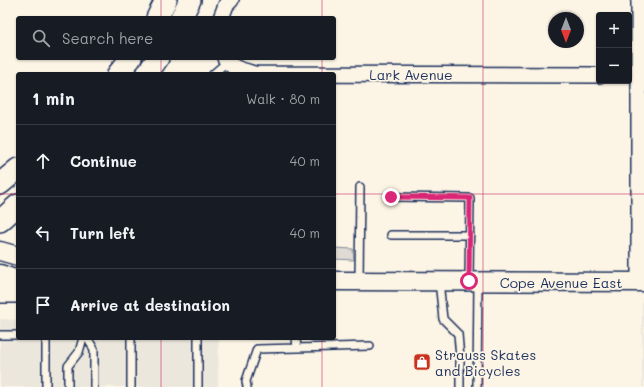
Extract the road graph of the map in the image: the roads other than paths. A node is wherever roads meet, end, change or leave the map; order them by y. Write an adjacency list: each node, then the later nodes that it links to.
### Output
1 (166, 0): 5 (main road)
2 (190, 0): 6 (main road)
3 (231, 0): 7 (street)
4 (639, 0): 17 (street)
5 (158, 16)
6 (182, 16)
7 (222, 16)
8 (129, 60): 11 (main road)
9 (156, 60): 12 (main road)
10 (226, 60): 13 (lane); 14 (street, Lark Avenue)
11 (120, 72)
12 (148, 72)
13 (215, 72)
14 (245, 72)
15 (336, 74): 16 (street, Lark Avenue)
16 (596, 75)
17 (637, 75): 20 (street)
18 (360, 187): 30 (lane)
19 (391, 197): 24 (lane)
20 (641, 201): 33 (street)
21 (16, 207): 22 (main road)
22 (0, 221)
23 (391, 235): 24 (lane)
24 (470, 235): 32 (lane)
25 (0, 251): 26 (street)
26 (16, 255)
27 (0, 274): 28 (street)
28 (16, 279)
29 (336, 281): 30 (street, Cope Avenue East)
30 (359, 281): 31 (street, Cope Avenue East)
31 (439, 281): 32 (street, Cope Avenue East); 52 (lane)
32 (473, 281): 33 (street, Cope Avenue East); 53 (lane)
33 (641, 282)
34 (0, 292): 35 (main road)
35 (16, 292)
36 (0, 335): 37 (lane)
37 (16, 335)
38 (46, 340): 46 (lane)
39 (82, 340): 47 (lane)
40 (88, 340): 48 (lane)
41 (131, 340): 49 (lane)
42 (198, 340): 50 (lane)
43 (296, 340): 45 (lane)
44 (370, 346): 45 (lane)
45 (297, 348): 51 (lane)
46 (46, 387)
47 (68, 387)
48 (94, 387)
49 (131, 387)
50 (198, 387)
51 (247, 387)
52 (460, 387)
53 (477, 387)

